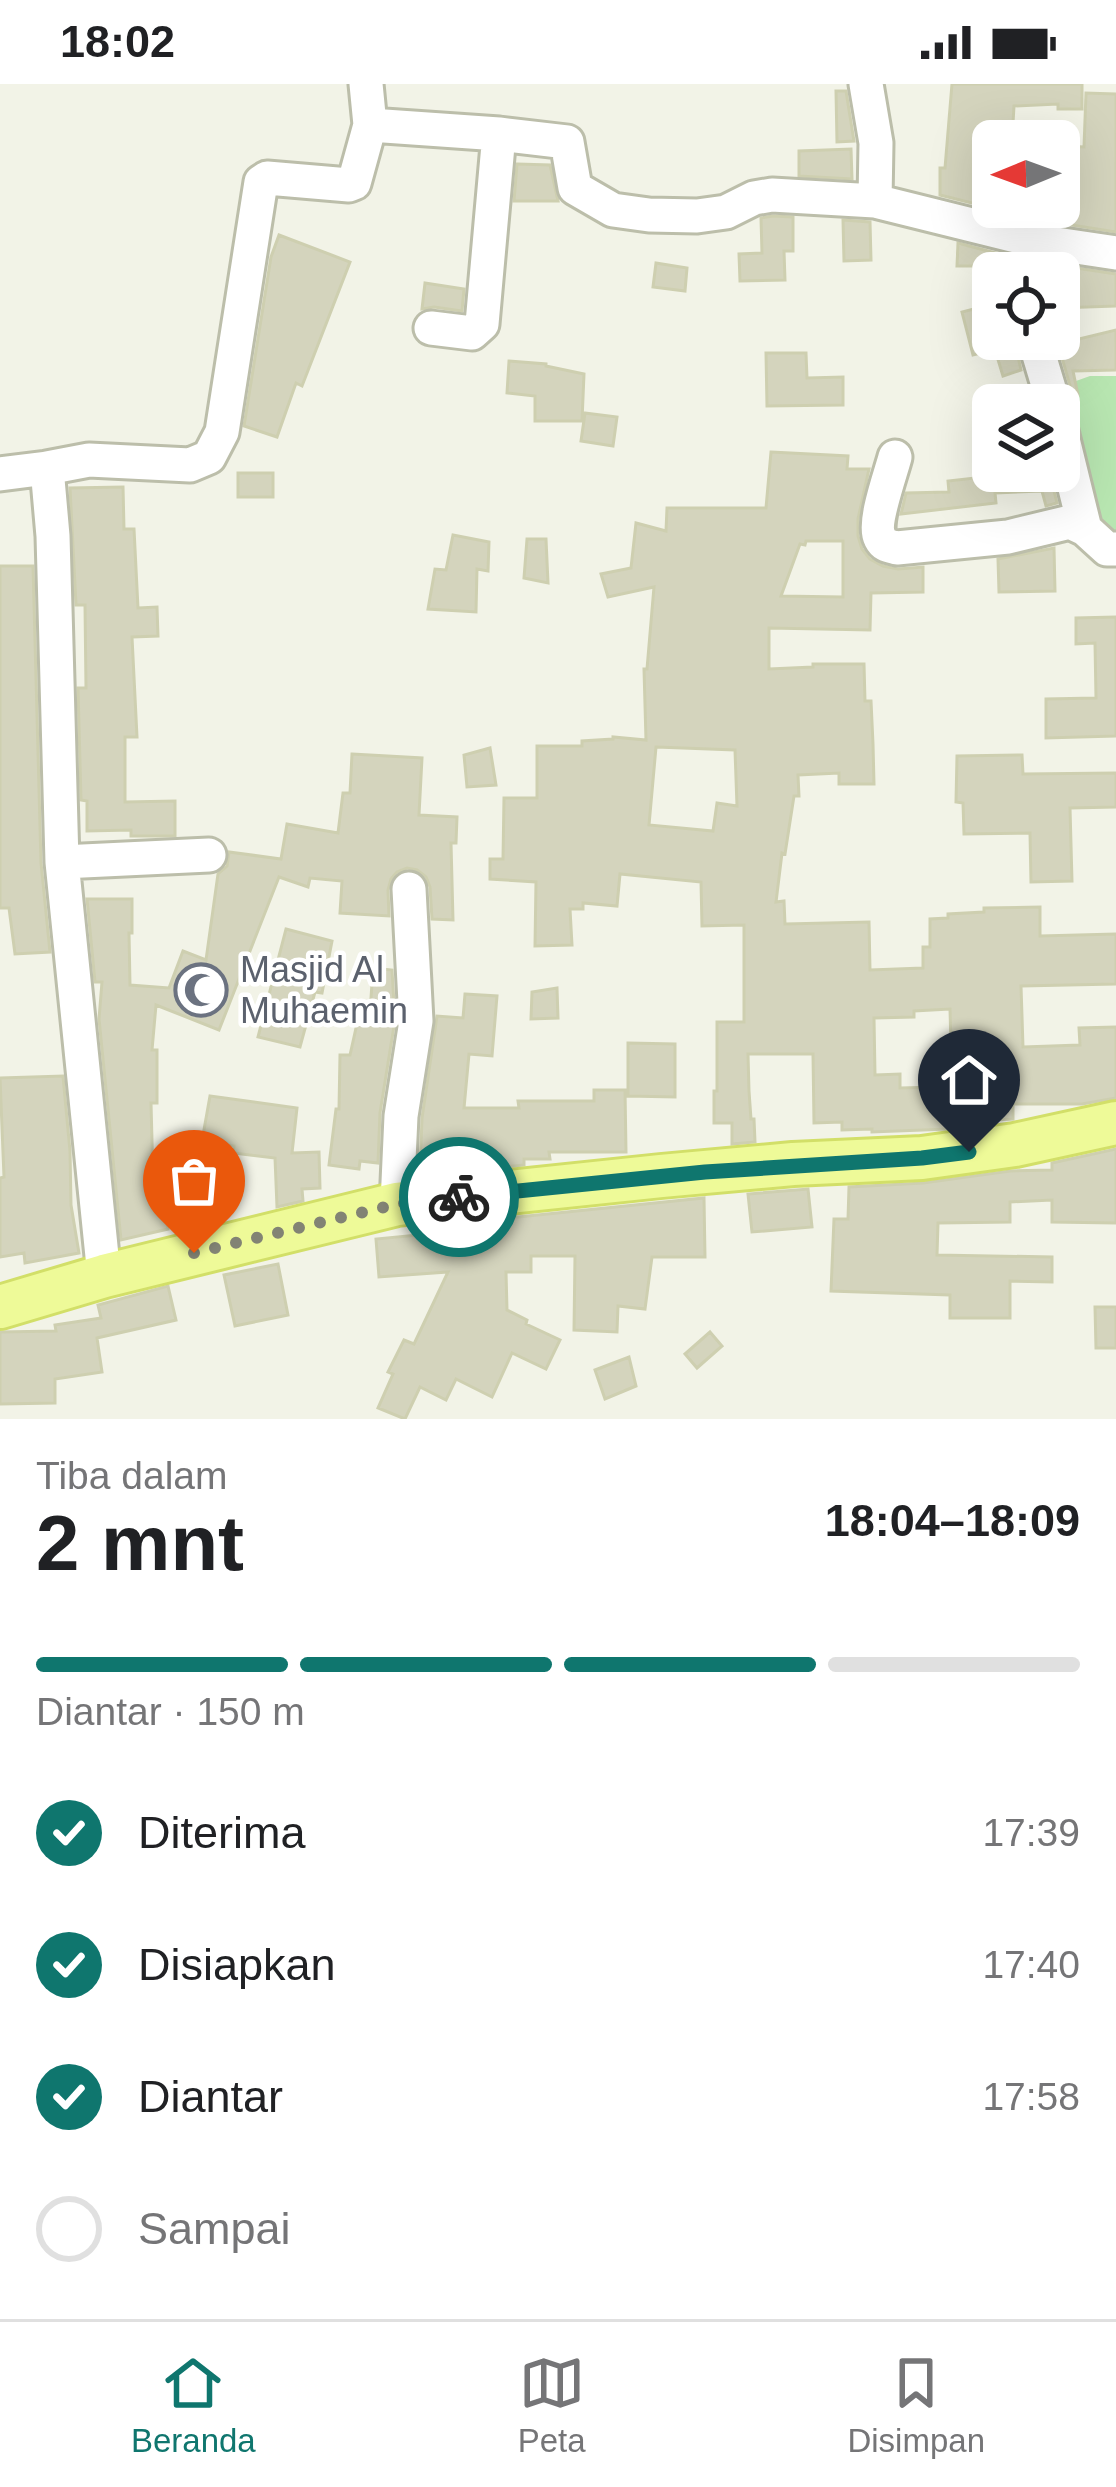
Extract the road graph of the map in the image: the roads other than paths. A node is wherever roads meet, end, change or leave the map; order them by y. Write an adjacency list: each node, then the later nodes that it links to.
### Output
1 (366, 84): 3 (street)
2 (866, 84): 5 (street)
3 (370, 125): 4 (street); 9 (street)
4 (499, 134): 5 (street); 7 (street)
5 (875, 201): 6 (street)
6 (1116, 253)
7 (431, 328)
8 (895, 457): 12 (street)
9 (47, 468): 10 (street); 15 (street)
10 (0, 474)
11 (1076, 492): 12 (street)
12 (1085, 529): 13 (street)
13 (1116, 549)
14 (209, 855): 15 (street)
15 (62, 862): 19 (street)
16 (409, 889): 18 (street)
17 (1116, 1123): 18 (main road)
18 (397, 1204): 19 (main road)
19 (104, 1276): 20 (main road)
20 (0, 1307)

